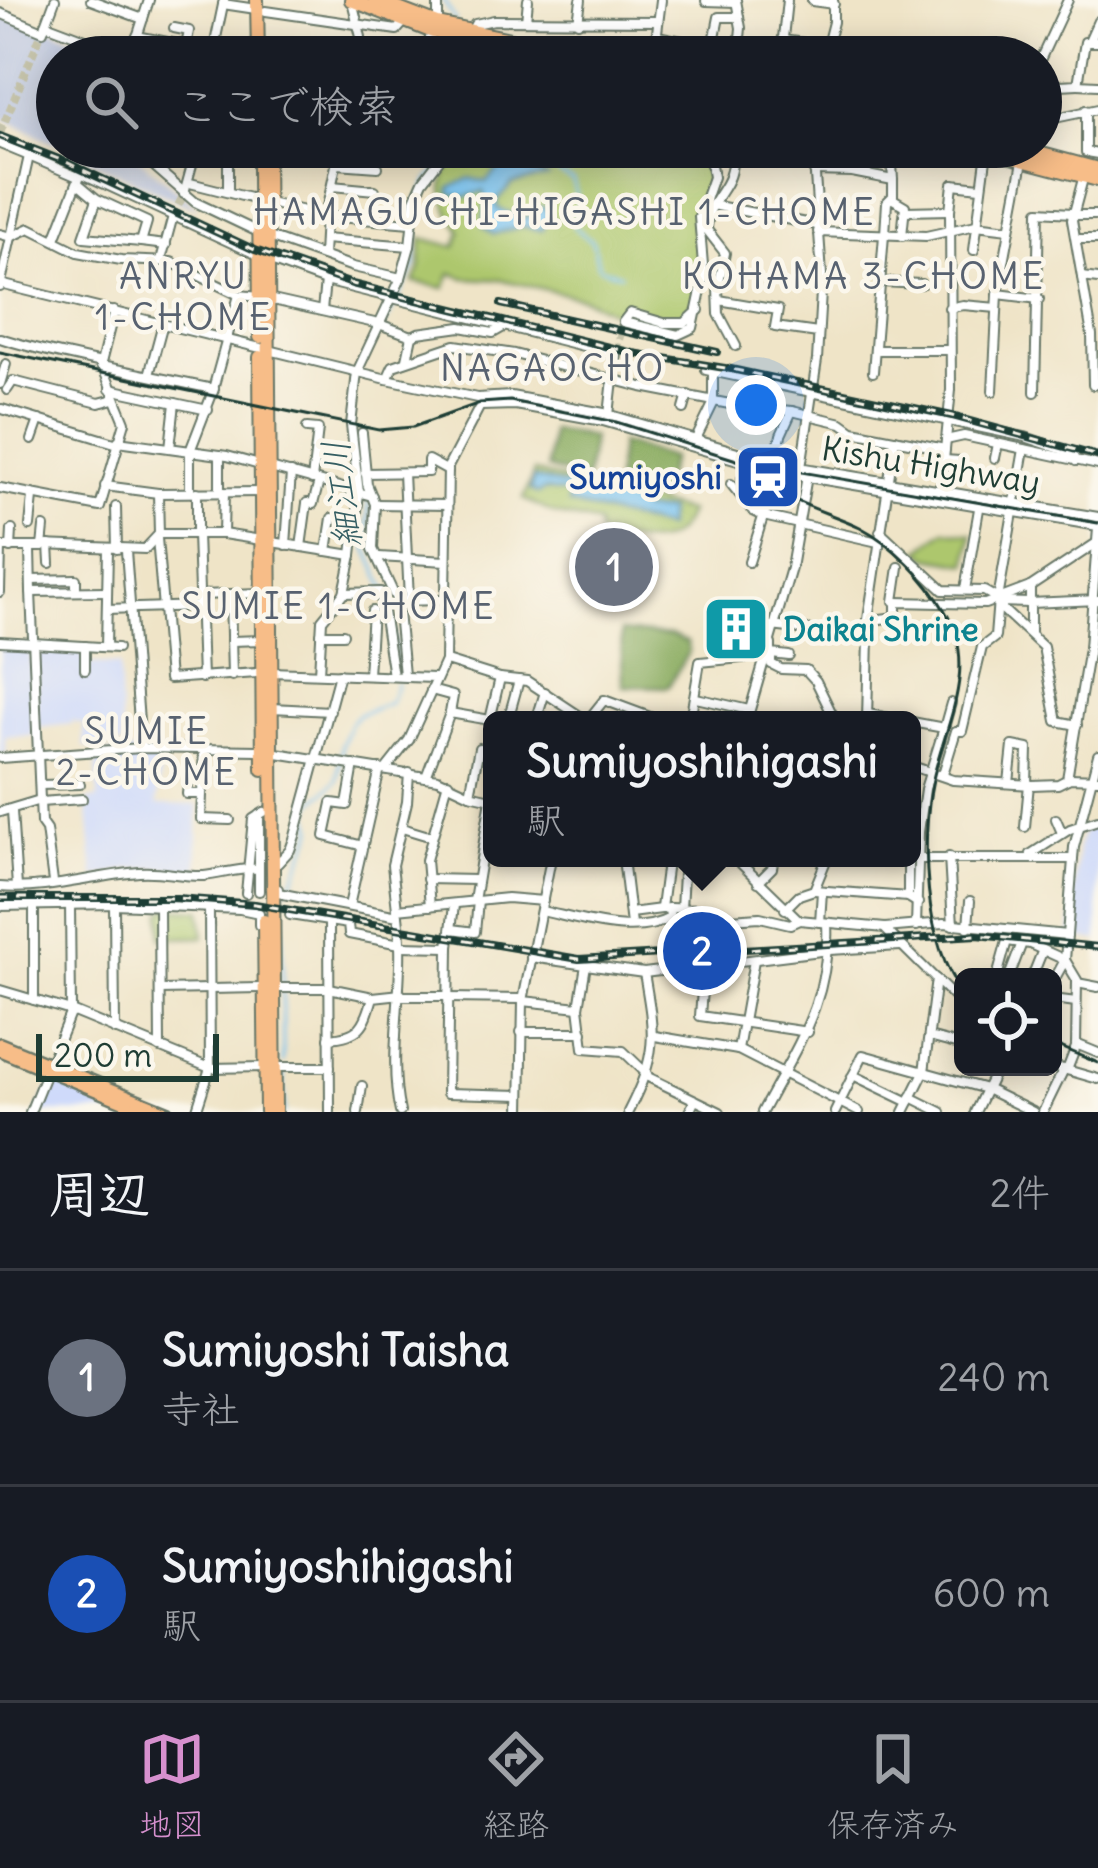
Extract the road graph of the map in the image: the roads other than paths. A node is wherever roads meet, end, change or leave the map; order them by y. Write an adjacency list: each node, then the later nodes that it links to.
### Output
1 (55, 0): 29 (street)
2 (91, 0): 20 (street)
3 (149, 0): 20 (street)
4 (351, 0): 24 (highway); 26 (street)
5 (375, 0): 28 (highway)
6 (438, 0): 28 (street)
7 (528, 0): 21 (street)
8 (581, 0): 25 (street)
9 (661, 0): 22 (street)
10 (787, 0): 45 (street)
11 (1068, 0): 47 (street)
12 (736, 1): 15 (street); 19 (street)
13 (812, 1): 16 (street)
14 (223, 2): 17 (street); 35 (street)
15 (706, 2)
16 (834, 2): 46 (street)
17 (262, 5): 26 (street); 36 (highway)
18 (0, 13): 29 (street)
19 (739, 16): 43 (street); 44 (street)
20 (142, 19): 33 (street)
21 (526, 20): 25 (street); 31 (street)
22 (658, 20): 25 (street); 41 (street)
23 (1098, 20): 48 (street)
24 (405, 21): 26 (street); 28 (highway)
25 (578, 22)
26 (358, 25): 37 (street)
27 (174, 28): 34 (street)
28 (435, 28): 31 (highway); 38 (street)
29 (44, 29): 32 (street)
30 (701, 29): 42 (street)
31 (464, 34): 39 (highway); 40 (highway)
32 (66, 36)
33 (137, 36)
34 (188, 36)
35 (216, 36)
36 (262, 36)
37 (358, 36)
38 (432, 36)
39 (471, 36)
40 (476, 36)
41 (657, 36)
42 (700, 36)
43 (715, 36)
44 (739, 36)
45 (782, 36)
46 (829, 36)
47 (1051, 36)
48 (1093, 42): 49 (street)
49 (1078, 84): 50 (street); 51 (street)
50 (1062, 85)
51 (1098, 85)
52 (1098, 109): 53 (street)
53 (1086, 110): 54 (street); 72 (street)
54 (1062, 116)
55 (0, 144): 57 (street)
56 (1098, 154): 72 (street)
57 (29, 156): 58 (street); 101 (street)
58 (36, 159)
59 (54, 168): 74 (street)
60 (155, 168): 81 (street)
61 (192, 168): 76 (street)
62 (228, 168): 80 (street)
63 (263, 168): 84 (highway)
64 (336, 168): 77 (street)
65 (433, 168): 92 (street)
66 (712, 168): 85 (street)
67 (731, 168): 85 (street)
68 (814, 168): 73 (street)
69 (892, 168): 75 (street)
70 (980, 168): 78 (street)
71 (1018, 168): 95 (street)
72 (1089, 168): 88 (street)
73 (814, 171): 75 (street); 94 (street)
74 (78, 180): 83 (street); 90 (street); 104 (street)
75 (893, 180): 82 (street)
76 (190, 183): 80 (street); 81 (street)
77 (332, 186): 79 (street); 91 (street)
78 (980, 187): 86 (street); 93 (street)
79 (375, 190)
80 (228, 192): 84 (street)
81 (184, 194): 98 (street)
82 (893, 196): 87 (street); 99 (street)
83 (97, 199): 106 (street); 106 (street)
84 (263, 201): 91 (street); 98 (highway)
85 (708, 204): 94 (street); 127 (street); 133 (street)
86 (950, 210): 87 (street); 96 (street)
87 (905, 211): 100 (street)
88 (1072, 214): 89 (street); 103 (street); 125 (street)
89 (1098, 215)
90 (173, 216): 107 (street); 113 (street)
91 (325, 216): 92 (street); 102 (street)
92 (412, 223): 108 (street)
93 (976, 225): 95 (street); 96 (street); 109 (street)
94 (818, 228): 99 (street); 136 (street)
95 (1009, 229): 122 (street)
96 (950, 233): 100 (street); 128 (street)
97 (0, 234): 101 (street)
98 (264, 234): 110 (street); 113 (highway)
99 (884, 235): 100 (street); 119 (street)
100 (902, 236)
101 (11, 237): 104 (street); 121 (street)
102 (324, 238): 108 (street); 110 (street)
103 (1076, 238): 105 (street); 111 (street)
104 (55, 239): 114 (street)
105 (1098, 239)
106 (142, 242): 107 (street)
107 (166, 245): 114 (street)
108 (410, 246): 116 (street)
109 (974, 250)
110 (323, 256): 116 (street)
111 (1081, 256): 112 (street); 115 (street)
112 (1098, 257)
113 (264, 258): 118 (street); 124 (highway)
114 (161, 260): 123 (street)
115 (1082, 277): 117 (street); 152 (street)
116 (401, 278): 126 (street)
117 (1098, 279)
118 (325, 281): 126 (street); 131 (street)
119 (881, 282): 120 (street); 142 (street)
120 (921, 284)
121 (0, 285): 130 (street, Kishu Highway)
122 (998, 294): 125 (street); 129 (street)
123 (239, 295): 124 (street); 139 (street)
124 (264, 298): 131 (street); 141 (highway)
125 (1039, 299): 158 (street)
126 (398, 300): 134 (street); 135 (street)
127 (719, 300): 136 (street); 140 (street)
128 (950, 308): 129 (street); 143 (street)
129 (997, 308): 157 (street)
130 (114, 311): 132 (street, Kishu Highway); 146 (street)
131 (322, 311): 135 (street)
132 (163, 323): 139 (street, Kishu Highway); 149 (street)
133 (623, 323)
134 (508, 324): 137 (street); 151 (street)
135 (382, 325): 137 (street); 147 (street)
136 (818, 333): 156 (street)
137 (412, 336): 144 (street)
138 (0, 338): 146 (street)
139 (228, 340): 141 (street, Kishu Highway); 154 (street)
140 (736, 346)
141 (264, 348): 147 (street, Kishu Highway); 189 (highway)
142 (876, 350): 143 (street); 148 (street)
143 (950, 350): 170 (street)
144 (404, 362): 150 (street); 151 (street)
145 (6, 364): 153 (street)
146 (101, 364): 149 (street); 155 (street)
147 (361, 372): 150 (street, Kishu Highway); 207 (street)
148 (873, 372)
149 (149, 375): 154 (street)
150 (392, 380): 162 (street, Kishu Highway)
151 (614, 381): 159 (street); 169 (street)
152 (1098, 383)
153 (2, 387): 160 (street); 164 (street)
154 (215, 388): 165 (street)
155 (110, 389): 160 (street); 163 (street)
156 (813, 390): 161 (street); 168 (street); 170 (street)
157 (993, 391)
158 (1035, 392)
159 (688, 394): 161 (street); 166 (street)
160 (114, 399): 177 (street)
161 (713, 401): 167 (street); 176 (street)
162 (479, 402): 169 (street, Kishu Highway); 190 (street)
163 (175, 404): 165 (street); 179 (street)
164 (1, 409): 171 (street)
165 (208, 410): 182 (street)
166 (684, 410)
167 (793, 411): 168 (street); 188 (street)
168 (809, 416): 174 (street); 192 (street)
169 (608, 418): 176 (street, Kishu Highway); 195 (street, Kishu Highway)
170 (946, 419): 180 (street); 186 (street)
171 (39, 420): 175 (street); 177 (street)
172 (307, 428): 197 (street)
173 (362, 433): 194 (street)
174 (895, 439): 180 (street); 199 (street)
175 (32, 440)
176 (695, 441): 188 (street, Kishu Highway)
177 (118, 443): 179 (street); 200 (street)
178 (998, 444): 180 (street); 181 (street); 184 (street)
179 (170, 448): 182 (street)
180 (945, 449): 185 (street); 209 (street)
181 (1024, 449): 186 (street); 216 (street)
182 (190, 451): 183 (street); 204 (street)
183 (220, 455): 189 (street); 205 (street)
184 (995, 458)
185 (961, 460)
186 (1076, 461): 187 (street)
187 (1097, 462)
188 (775, 464): 192 (street, Kishu Highway)
189 (265, 466): 193 (street); 206 (highway)
190 (448, 471): 191 (street); 214 (street)
191 (403, 472): 194 (street); 213 (street)
192 (804, 472): 195 (street, Kishu Highway); 199 (street, Kishu Highway); 219 (street)
193 (290, 473): 197 (street); 202 (street)
194 (365, 473): 211 (street)
195 (783, 473): 203 (street)
196 (742, 478): 203 (street)
197 (316, 481): 207 (street); 233 (street)
198 (731, 484): 217 (street)
199 (887, 484): 209 (street, Kishu Highway); 224 (street)
200 (105, 486): 208 (street); 215 (street)
201 (0, 488): 210 (street)
202 (288, 491): 206 (street); 232 (street)
203 (773, 491): 217 (street)
204 (194, 492): 205 (street); 208 (street); 225 (street)
205 (222, 492): 206 (street); 226 (street)
206 (265, 492): 228 (highway)
207 (359, 493): 211 (street); 238 (street)
208 (158, 494): 227 (street)
209 (940, 494): 212 (street, Kishu Highway)
210 (33, 497): 215 (street); 221 (street)
211 (373, 500): 213 (street); 258 (street)
212 (980, 501): 216 (street, Kishu Highway); 247 (street)
213 (404, 504): 214 (street); 240 (street)
214 (447, 505): 241 (street)
215 (100, 506): 236 (street)
216 (1012, 506): 220 (street, Kishu Highway); 261 (street)
217 (763, 516): 219 (street); 243 (street)
218 (332, 518): 237 (street)
219 (799, 524): 229 (street); 267 (street)
220 (1098, 524): 230 (street)
221 (30, 526)
222 (44, 527): 231 (street)
223 (12, 530): 234 (street)
224 (880, 531): 229 (street); 247 (street)
225 (197, 534): 226 (street); 227 (street); 255 (street)
226 (223, 534): 228 (street)
227 (158, 536): 236 (street); 263 (street)
228 (266, 541): 232 (street); 252 (highway); 282 (highway)
229 (878, 542): 268 (street)
230 (1095, 544): 246 (street); 260 (street)
231 (46, 545): 235 (street); 236 (street); 242 (street)
232 (286, 545): 233 (street)
233 (301, 547): 237 (street)
234 (4, 548): 235 (street); 250 (street)
235 (30, 549): 245 (street)
236 (117, 550): 249 (street); 265 (street)
237 (328, 551): 238 (street)
238 (352, 555): 253 (street)
239 (379, 557): 240 (street)
240 (406, 559): 241 (street); 256 (street)
241 (446, 561): 257 (street)
242 (50, 562)
243 (749, 562)
244 (899, 567): 259 (street)
245 (31, 580): 248 (street); 251 (street)
246 (1030, 587): 261 (street); 262 (street)
247 (964, 590): 261 (street)
248 (76, 591): 249 (street); 251 (street)
249 (107, 591): 264 (street)
250 (0, 592)
251 (31, 592): 276 (street)
252 (262, 593): 254 (street); 273 (highway)
253 (344, 593): 270 (street); 287 (street)
254 (230, 594): 255 (street); 275 (street)
255 (199, 600): 263 (street); 288 (street)
256 (410, 600): 257 (street); 258 (street)
257 (446, 600): 280 (street)
258 (397, 601): 287 (street)
259 (894, 601)
260 (1094, 601): 262 (street); 312 (street)
261 (999, 603): 262 (street); 268 (street); 269 (street); 327 (street)
262 (1030, 603): 269 (street)
263 (163, 608): 265 (street); 288 (street)
264 (106, 609): 265 (street); 277 (street)
265 (131, 609): 315 (street)
266 (371, 611): 285 (street)
267 (771, 626): 272 (street); 278 (street)
268 (867, 626): 272 (street)
269 (1030, 633): 312 (street)
270 (321, 634): 271 (street); 283 (street)
271 (343, 634)
272 (867, 637): 308 (street)
273 (262, 640): 275 (street); 282 (highway)
274 (0, 641): 276 (street)
275 (231, 641): 286 (street)
276 (31, 643): 277 (street); 319 (street)
277 (86, 646): 281 (street)
278 (767, 655): 279 (street); 294 (street); 306 (street); 307 (street)
279 (789, 656)
280 (445, 661): 289 (street); 290 (street)
281 (85, 669)
282 (267, 673): 283 (street); 286 (street); 296 (highway); 317 (highway)
283 (319, 673): 284 (street)
284 (339, 674): 285 (street); 297 (street)
285 (368, 675): 287 (street)
286 (232, 676): 288 (street)
287 (397, 676): 289 (street)
288 (202, 678)
289 (434, 678): 292 (street)
290 (500, 678): 291 (street); 298 (street)
291 (519, 680): 293 (street); 299 (street)
292 (430, 690): 309 (street); 324 (street)
293 (545, 692): 300 (street); 301 (street)
294 (696, 698): 304 (street); 305 (street)
295 (951, 703): 313 (street)
296 (271, 709): 297 (street); 317 (highway)
297 (330, 711): 321 (street)
298 (492, 711)
299 (510, 711)
300 (539, 711)
301 (574, 711)
302 (595, 711): 303 (street)
303 (632, 711)
304 (695, 711)
305 (736, 711)
306 (749, 711)
307 (830, 711)
308 (868, 711)
309 (450, 713): 310 (street); 328 (street)
310 (483, 719)
311 (921, 724): 313 (street)
312 (1077, 724): 329 (street)
313 (944, 728): 325 (street)
314 (204, 747): 315 (street); 317 (street); 344 (street)
315 (141, 748): 319 (street)
316 (483, 749): 336 (street)
317 (267, 751): 321 (street); 341 (highway)
318 (1098, 755): 330 (street)
319 (38, 756): 320 (street); 335 (street)
320 (0, 758)
321 (317, 760): 322 (street); 359 (street)
322 (354, 765): 324 (street); 354 (street)
323 (921, 768): 325 (street)
324 (383, 769): 326 (street); 354 (street)
325 (931, 770): 327 (street); 346 (street)
326 (409, 773): 328 (street); 349 (street)
327 (943, 774): 332 (street)
328 (426, 777): 331 (street)
329 (1067, 779): 330 (street); 334 (street)
330 (1096, 779): 347 (street)
331 (448, 782): 336 (street); 351 (street)
332 (1009, 783): 334 (street); 334 (street)
333 (80, 784): 335 (street)
334 (1028, 784): 348 (street)
335 (40, 785): 339 (street)
336 (470, 794): 337 (street)
337 (483, 797)
338 (82, 799): 339 (street)
339 (40, 801): 340 (street); 373 (street)
340 (12, 811): 342 (street); 376 (street)
341 (265, 811): 359 (street); 369 (street); 370 (street); 431 (highway); 454 (highway)
342 (0, 812)
343 (1056, 819): 350 (street)
344 (230, 820)
345 (1098, 820): 347 (street)
346 (921, 822)
347 (1080, 825): 350 (street); 358 (street)
348 (1025, 827)
349 (402, 828): 351 (street); 398 (street)
350 (1062, 833): 355 (street)
351 (432, 837): 371 (street)
352 (1031, 838): 355 (street)
353 (483, 842): 372 (street)
354 (363, 845): 391 (street)
355 (1025, 856): 356 (street); 358 (street)
356 (949, 857): 357 (street); 405 (street)
357 (921, 858)
358 (1073, 859): 411 (street)
359 (278, 862): 391 (street)
360 (549, 867): 392 (street)
361 (624, 867): 399 (street)
362 (667, 867): 395 (street)
363 (681, 867): 395 (street)
364 (744, 867): 374 (street)
365 (772, 867): 374 (street)
366 (825, 867): 379 (street)
367 (911, 867): 381 (street)
368 (913, 867): 384 (street)
369 (248, 868): 370 (street); 373 (street); 380 (street)
370 (259, 869): 378 (street)
371 (427, 879): 372 (street); 393 (street)
372 (476, 880): 382 (street)
373 (53, 881): 377 (street)
374 (758, 882): 397 (street)
375 (0, 887): 376 (street)
376 (17, 887): 377 (street)
377 (38, 888): 385 (street)
378 (259, 891)
379 (818, 891): 381 (street); 397 (street); 404 (street)
380 (246, 893)
381 (908, 897): 384 (street)
382 (476, 901): 388 (street); 392 (street); 410 (street)
383 (970, 901): 408 (street)
384 (919, 903): 407 (street)
385 (36, 904): 386 (street); 389 (street); 440 (street)
386 (70, 904): 387 (street); 445 (street)
387 (114, 904): 390 (street); 447 (street)
388 (454, 904): 393 (street); 410 (street)
389 (0, 906)
390 (159, 906): 394 (street); 435 (street)
391 (350, 906): 398 (street)
392 (542, 906): 406 (street); 418 (street)
393 (430, 907): 398 (street)
394 (208, 908): 431 (street); 433 (street)
395 (670, 908): 396 (street); 399 (street); 406 (street)
396 (695, 909): 400 (street); 400 (street)
397 (785, 909): 402 (street)
398 (397, 912): 413 (street)
399 (630, 913): 406 (street)
400 (713, 914): 402 (street)
401 (290, 915): 403 (street)
402 (799, 920): 404 (street)
403 (329, 922): 413 (street); 432 (street)
404 (824, 923): 409 (street); 416 (street)
405 (953, 925): 407 (street); 408 (street)
406 (631, 926)
407 (916, 926): 409 (street)
408 (968, 926): 411 (street)
409 (885, 928): 414 (street)
410 (452, 929): 415 (street)
411 (1067, 935): 420 (street)
412 (1022, 943): 417 (street); 423 (street); 424 (street)
413 (400, 945): 415 (street); 436 (street)
414 (901, 946): 416 (street); 428 (street)
415 (449, 947): 438 (street)
416 (829, 950): 419 (street); 450 (street)
417 (1042, 952): 420 (street); 425 (street)
418 (531, 957): 422 (street); 441 (street)
419 (754, 960): 421 (street); 446 (street)
420 (1064, 960): 426 (street); 429 (street)
421 (715, 964): 427 (street); 446 (street)
422 (586, 965): 427 (street); 444 (street)
423 (1000, 968)
424 (1013, 968)
425 (1036, 968)
426 (1060, 968)
427 (644, 973): 451 (street)
428 (936, 979): 439 (street); 452 (street)
429 (1077, 983): 430 (street); 443 (street)
430 (1098, 987)
431 (275, 988): 432 (street); 433 (street); 454 (street); 463 (highway)
432 (329, 988): 437 (street); 453 (street)
433 (209, 989): 435 (street); 465 (street)
434 (0, 990): 440 (street)
435 (160, 990): 458 (street)
436 (401, 995): 437 (street); 438 (street); 487 (street)
437 (373, 997): 453 (street)
438 (448, 997): 441 (street); 476 (street)
439 (954, 997)
440 (34, 1000): 445 (street)
441 (523, 1000): 444 (street); 448 (street)
442 (1062, 1000): 443 (street)
443 (1076, 1002): 456 (street)
444 (579, 1007): 449 (street)
445 (71, 1011): 447 (street); 462 (street)
446 (743, 1022): 450 (street); 460 (street)
447 (115, 1030): 458 (street)
448 (521, 1032): 449 (street); 476 (street)
449 (583, 1032): 468 (street)
450 (808, 1033): 469 (street)
451 (655, 1036): 460 (street); 468 (street)
452 (928, 1037): 455 (street); 467 (street)
453 (329, 1038): 464 (street)
454 (265, 1039): 463 (highway)
455 (954, 1044)
456 (1076, 1044): 459 (street); 461 (street)
457 (0, 1047): 462 (main road)
458 (160, 1048): 465 (street)
459 (1097, 1049)
460 (739, 1050): 469 (street)
461 (1062, 1066)
462 (49, 1067): 480 (main road); 481 (street); 482 (main road)
463 (277, 1067): 464 (street); 465 (street); 484 (highway)
464 (330, 1067): 485 (street)
465 (210, 1068): 483 (street)
466 (1062, 1068): 473 (street)
467 (924, 1072): 470 (street); 475 (street); 478 (street)
468 (646, 1075): 477 (street); 489 (street)
469 (781, 1075): 479 (street); 492 (street)
470 (854, 1075): 478 (street); 479 (street)
471 (992, 1076): 475 (street)
472 (1058, 1076): 497 (street)
473 (1098, 1079)
474 (362, 1087): 486 (street)
475 (986, 1089): 495 (street); 496 (street)
476 (521, 1095): 488 (street)
477 (695, 1100): 490 (street); 491 (street)
478 (908, 1104): 494 (street)
479 (837, 1107): 493 (street)
480 (140, 1111)
481 (30, 1112)
482 (169, 1112)
483 (196, 1112)
484 (270, 1112)
485 (330, 1112)
486 (358, 1112)
487 (400, 1112)
488 (521, 1112)
489 (628, 1112)
490 (689, 1112)
491 (720, 1112)
492 (762, 1112)
493 (859, 1112)
494 (941, 1112)
495 (975, 1112)
496 (1033, 1112)
497 (1042, 1112)

